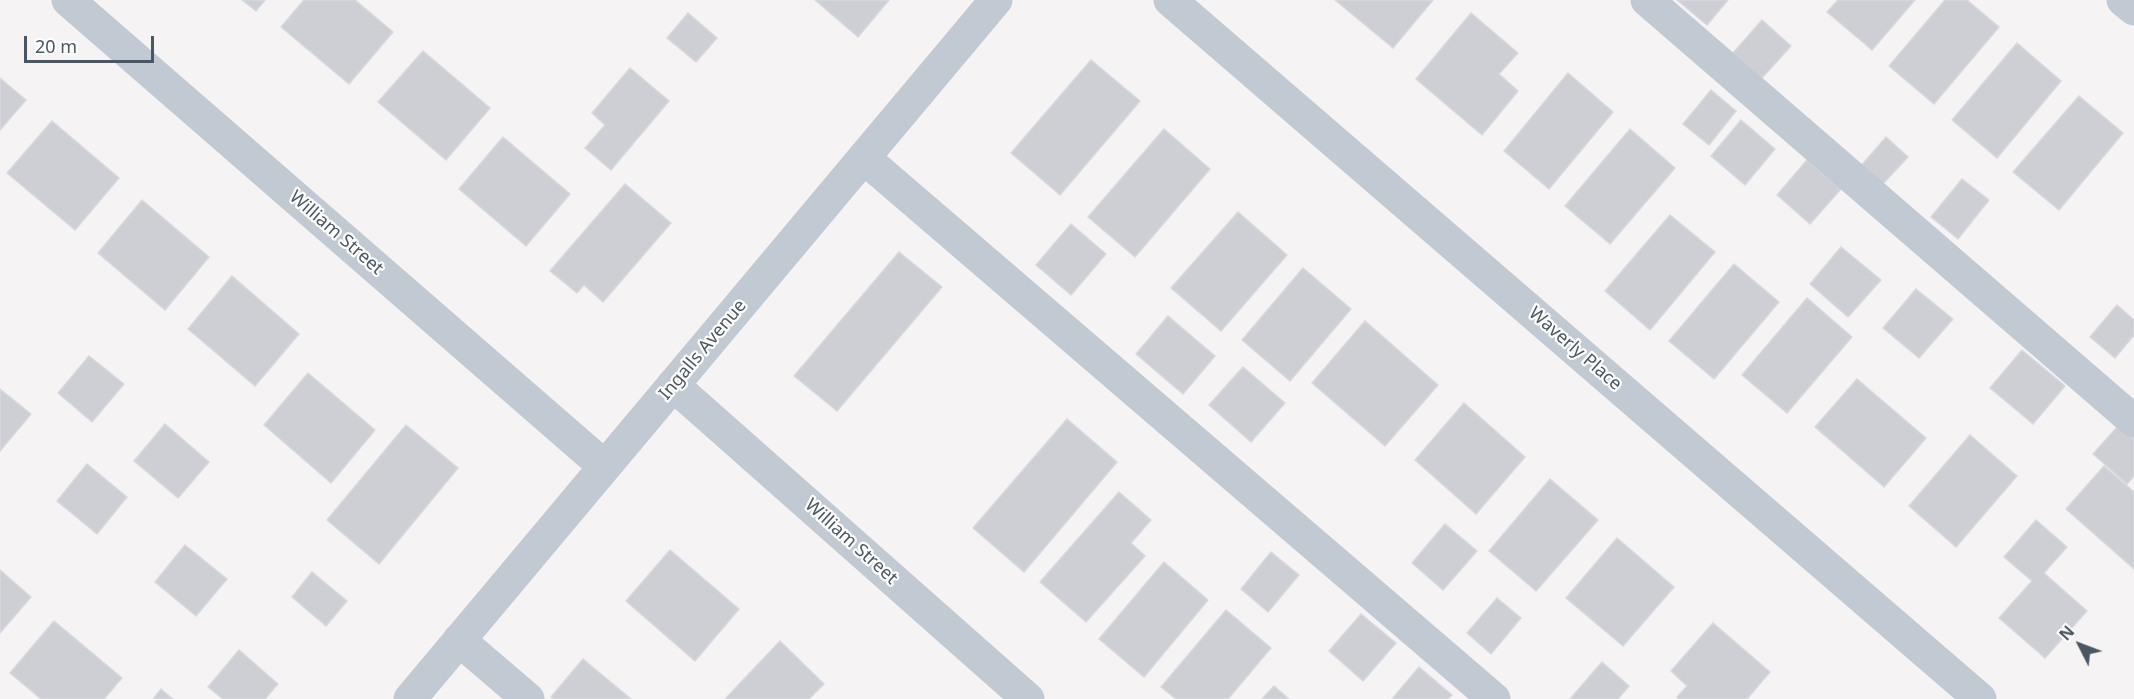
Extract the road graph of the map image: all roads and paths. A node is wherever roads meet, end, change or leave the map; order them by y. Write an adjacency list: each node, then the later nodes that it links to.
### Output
1 (68, 0): 10 (street, William Street)
2 (996, 0): 7 (street, Ingalls Avenue)
3 (1170, 0): 16 (street, Waverly Place)
4 (1647, 0): 9 (street)
5 (2123, 0): 6 (street)
6 (2134, 9)
7 (864, 158): 8 (street, Ingalls Avenue); 15 (street)
8 (673, 385): 10 (street, Ingalls Avenue); 14 (street, William Street)
9 (2134, 421)
10 (604, 466): 11 (street, Ingalls Avenue)
11 (459, 640): 12 (street, Ingalls Avenue); 13 (street)
12 (410, 699)
13 (528, 699)
14 (1028, 699)
15 (1494, 699)
16 (1980, 699)

